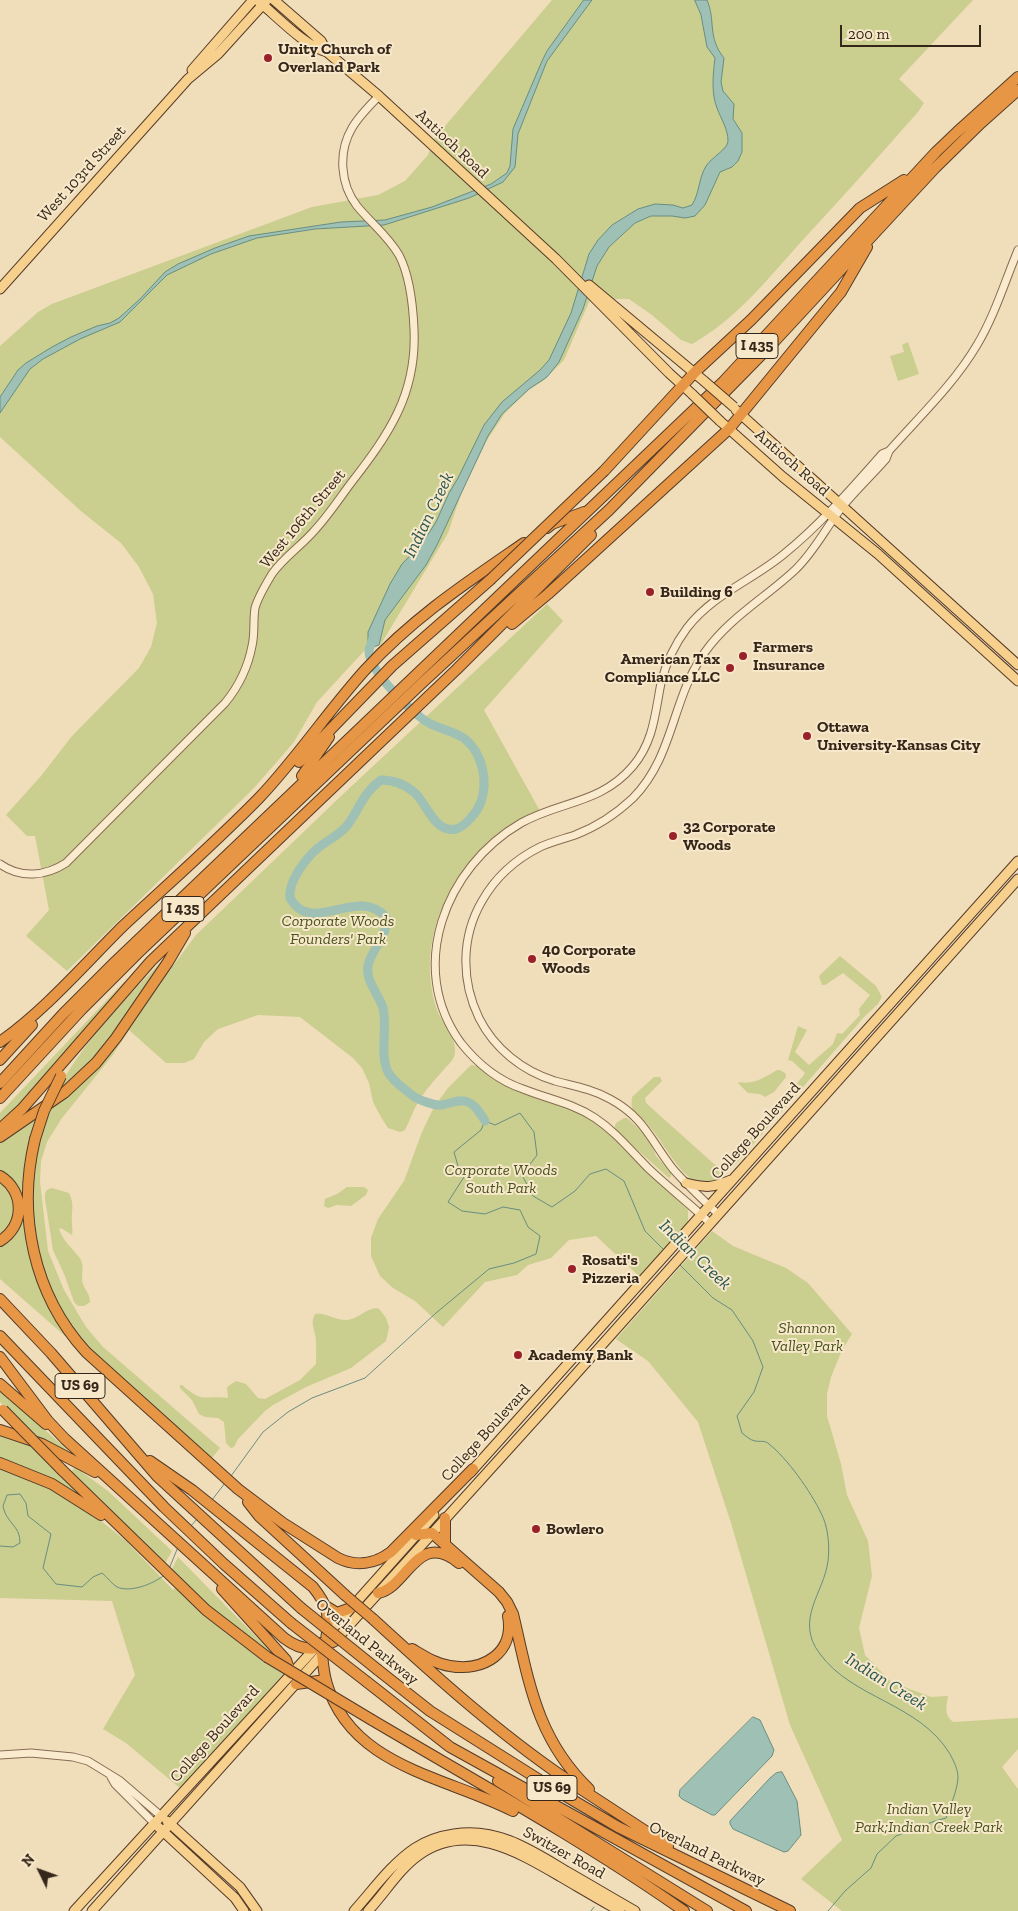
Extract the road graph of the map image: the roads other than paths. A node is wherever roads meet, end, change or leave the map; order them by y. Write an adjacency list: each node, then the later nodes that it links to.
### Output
1 (253, 0): 6 (main road, West 103rd Street)
2 (274, 0): 4 (main road, Antioch Road)
3 (262, 2): 4 (main road, Antioch Road); 5 (main road, West 103rd Street)
4 (327, 52): 10 (main road, Antioch Road)
5 (209, 61): 6 (main road); 8 (main road, West 103rd Street)
6 (198, 62): 8 (main road, West 103rd Street)
7 (1018, 77): 11 (highway, I 435)
8 (188, 79): 14 (main road, West 103rd Street)
9 (1018, 90): 12 (highway, I 435)
10 (379, 96): 15 (main road, Antioch Road); 37 (street, West 106th Street)
11 (916, 173): 16 (highway); 21 (highway, I 435)
12 (876, 231): 18 (highway); 22 (highway, I 435)
13 (1018, 250): 20 (street)
14 (0, 289)
15 (596, 294): 16 (main road, Antioch Road); 17 (main road, Antioch Road)
16 (695, 372): 17 (highway); 18 (main road, Antioch Road, bridge)
17 (682, 386): 19 (main road, Antioch Road, bridge); 32 (highway, bridge)
18 (742, 415): 19 (highway); 20 (main road, Antioch Road)
19 (729, 429): 23 (main road, Antioch Road); 29 (highway)
20 (841, 504): 23 (street); 25 (main road, Antioch Road)
21 (589, 510): 30 (highway, I 435); 35 (highway)
22 (609, 510): 29 (highway); 30 (highway, I 435)
23 (831, 516): 24 (main road, Antioch Road); 50 (street); 53 (street)
24 (964, 631): 25 (main road); 26 (main road, Antioch Road)
25 (990, 641): 27 (main road, Antioch Road)
26 (983, 649): 27 (main road); 31 (main road, Antioch Road)
27 (1009, 657): 28 (main road, Antioch Road)
28 (1018, 665)
29 (457, 669): 39 (highway)
30 (418, 679): 33 (highway, I 435)
31 (1018, 680)
32 (353, 706): 34 (highway); 35 (highway)
33 (370, 725): 34 (highway, I 435); 45 (highway, I 435)
34 (288, 796): 44 (highway, I 435)
35 (258, 799): 40 (highway)
36 (1018, 861): 49 (main road, College Boulevard)
37 (0, 864)
38 (1018, 879): 52 (main road, College Boulevard)
39 (192, 922): 43 (highway); 47 (highway)
40 (59, 990): 41 (highway); 42 (highway)
41 (0, 1042)
42 (0, 1060)
43 (59, 1072): 46 (highway); 67 (highway, bridge)
44 (0, 1083)
45 (0, 1098)
46 (0, 1129)
47 (0, 1137)
48 (0, 1176): 55 (highway)
49 (733, 1179): 50 (main road); 51 (main road, College Boulevard)
50 (686, 1183): 51 (street)
51 (709, 1206): 52 (street); 53 (main road, College Boulevard)
52 (718, 1214): 54 (main road, College Boulevard)
53 (701, 1215): 54 (street); 65 (main road, College Boulevard)
54 (710, 1223): 68 (main road, College Boulevard)
55 (0, 1241)
56 (0, 1299): 63 (highway, Overland Parkway / US 69)
57 (0, 1336): 83 (highway, Overland Parkway / US 69, bridge)
58 (0, 1357): 62 (highway)
59 (0, 1384): 62 (highway)
60 (2, 1408): 69 (highway, bridge)
61 (0, 1430): 66 (highway)
62 (65, 1439): 66 (highway)
63 (138, 1454): 75 (highway); 94 (highway, Overland Parkway / US 69, bridge)
64 (0, 1463): 69 (highway)
65 (472, 1469): 67 (highway); 71 (main road, College Boulevard)
66 (108, 1478): 73 (highway)
67 (238, 1489): 77 (highway, bridge)
68 (445, 1518): 70 (main road, College Boulevard); 72 (highway)
69 (121, 1530): 88 (highway, bridge)
70 (432, 1533): 71 (highway); 72 (highway); 74 (main road, College Boulevard)
71 (416, 1536): 76 (main road, College Boulevard)
72 (445, 1543): 86 (highway)
73 (200, 1563): 79 (highway); 80 (highway)
74 (378, 1593): 77 (highway); 78 (main road, College Boulevard)
75 (327, 1607): 76 (highway); 79 (highway)
76 (351, 1608): 79 (main road, College Boulevard)
77 (385, 1630): 86 (highway)
78 (338, 1638): 79 (highway)
79 (323, 1646): 80 (main road, College Boulevard); 81 (highway); 82 (main road, College Boulevard)
80 (291, 1674): 87 (main road, College Boulevard)
81 (326, 1680): 82 (highway); 88 (highway)
82 (296, 1684): 90 (main road, College Boulevard)
83 (450, 1747): 106 (highway); 107 (highway, Overland Parkway / US 69)
84 (0, 1755): 85 (street)
85 (135, 1798): 87 (street); 89 (street)
86 (608, 1806): 94 (highway)
87 (161, 1816): 89 (main road, College Boulevard); 90 (main road)
88 (544, 1822): 105 (highway)
89 (154, 1823): 91 (main road); 97 (main road, College Boulevard)
90 (170, 1824): 91 (main road, College Boulevard); 95 (main road)
91 (163, 1832): 96 (main road); 98 (main road, College Boulevard)
92 (448, 1839): 93 (main road, Switzer Road); 101 (main road, Switzer Road); 102 (main road, Switzer Road)
93 (553, 1868): 103 (main road, Switzer Road); 104 (main road, Switzer Road)
94 (709, 1872): 108 (highway, Overland Parkway / US 69)
95 (243, 1891): 96 (main road); 100 (main road)
96 (234, 1898): 99 (main road)
97 (74, 1911)
98 (92, 1911)
99 (244, 1911)
100 (257, 1911)
101 (354, 1911)
102 (368, 1911)
103 (620, 1911)
104 (635, 1911)
105 (684, 1911)
106 (707, 1911)
107 (746, 1911)
108 (790, 1911)

